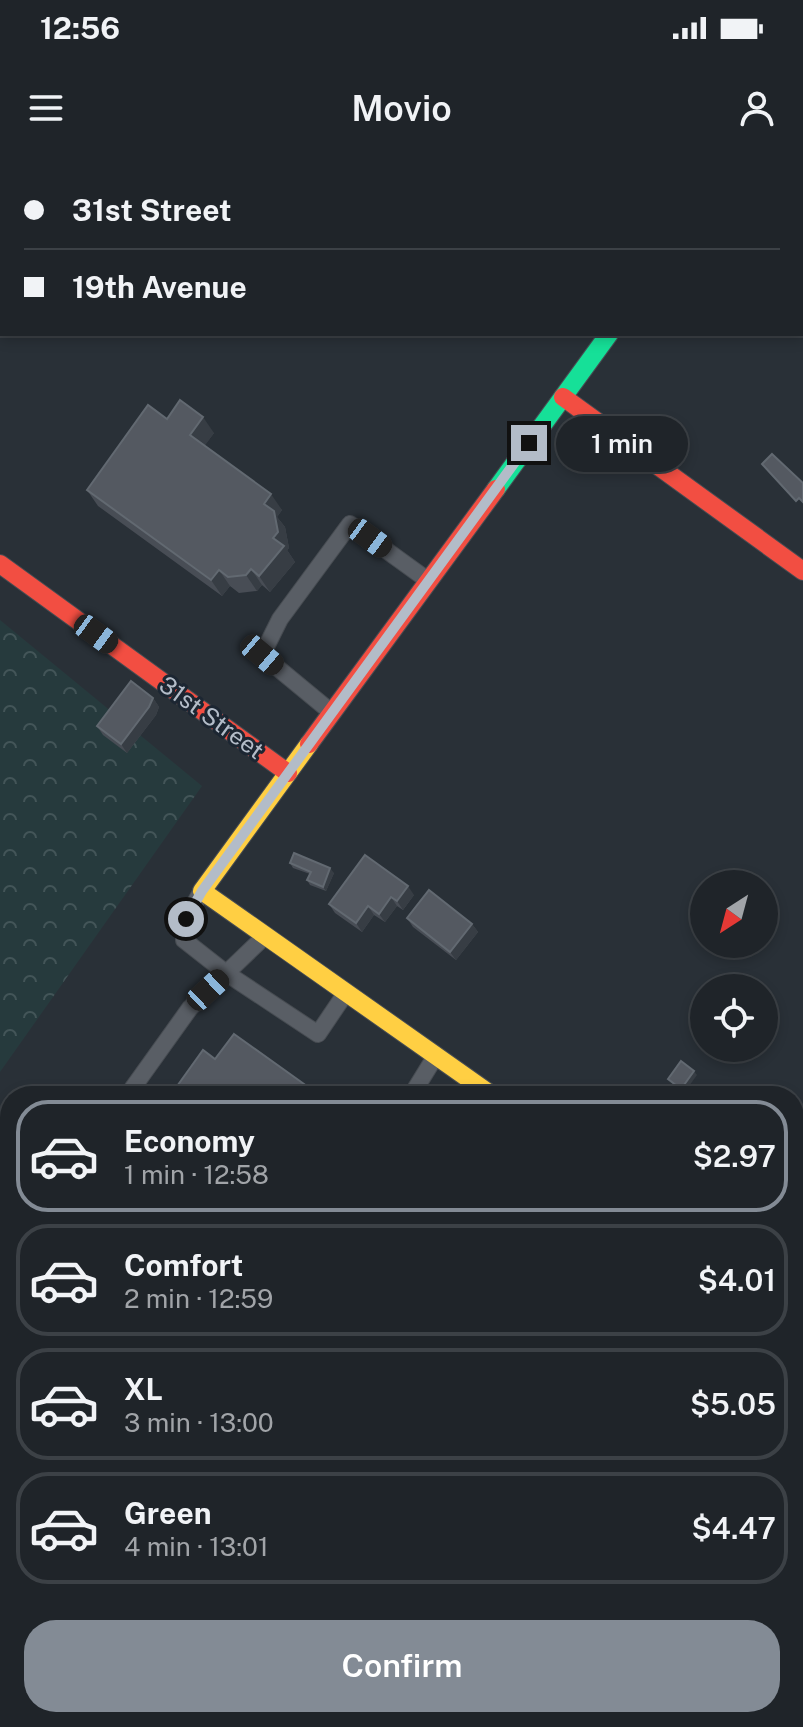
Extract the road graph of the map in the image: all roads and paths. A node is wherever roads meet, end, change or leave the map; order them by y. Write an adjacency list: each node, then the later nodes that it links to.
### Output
1 (608, 336): 2 (street)
2 (563, 397): 4 (street); 5 (street)
3 (0, 564): 7 (street, 31st Street)
4 (803, 571)
5 (428, 581): 6 (street); 6 (lane)
6 (332, 713): 7 (street)
7 (288, 773): 8 (street, 31st Street)
8 (202, 891): 9 (street); 10 (lane)
9 (265, 936): 10 (lane); 11 (street)
10 (226, 973): 11 (lane); 13 (lane)
11 (346, 992): 12 (street)
12 (436, 1056): 14 (lane); 15 (street)
13 (134, 1086)
14 (417, 1086)
15 (479, 1086)

